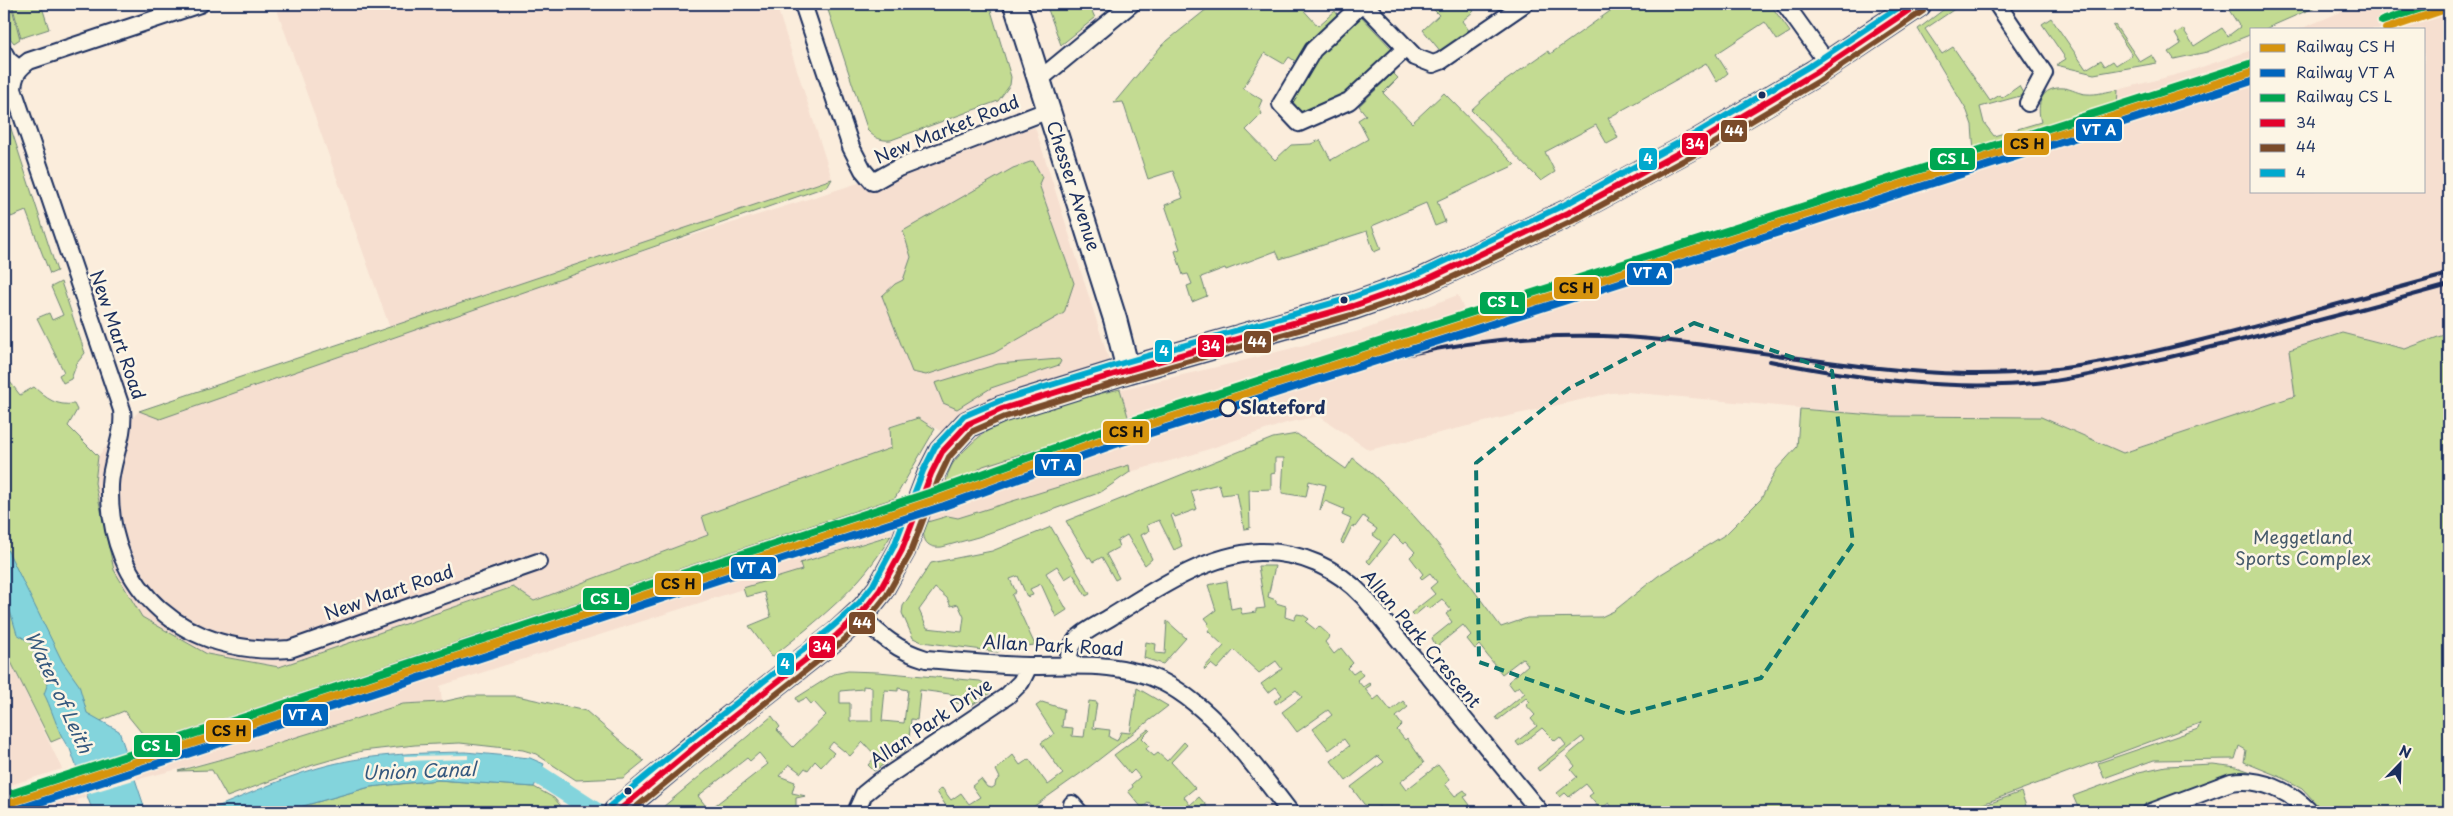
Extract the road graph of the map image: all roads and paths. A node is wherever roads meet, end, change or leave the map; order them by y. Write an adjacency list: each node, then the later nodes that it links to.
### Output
1 (200, 4): 13 (street)
2 (803, 4): 16 (street, New Market Road)
3 (1015, 4): 14 (street, Chesser Avenue)
4 (1131, 4): 14 (street)
5 (1363, 4): 10 (street); 10 (street)
6 (1524, 4): 10 (street)
7 (1785, 4): 12 (street)
8 (1918, 4): 12 (main road)
9 (1997, 4): 15 (street)
10 (1406, 48)
11 (4, 54): 13 (street)
12 (1828, 64): 17 (main road)
13 (19, 69): 18 (street, New Mart Road)
14 (1040, 79): 16 (street, Chesser Avenue)
15 (2028, 103)
16 (1049, 110): 17 (street, Chesser Avenue)
17 (1128, 370): 19 (main road)
18 (538, 562)
19 (859, 615): 21 (street, Allan Park Road); 22 (main road)
20 (1069, 665): 21 (street, Allan Park Road); 24 (street, Allan Park Road); 25 (street, Allan Park Crescent)
21 (1029, 666): 23 (street, Allan Park Drive)
22 (618, 812)
23 (856, 812)
24 (1290, 812)
25 (1540, 812)
26 (2151, 812): 27 (street)
27 (2310, 812)

